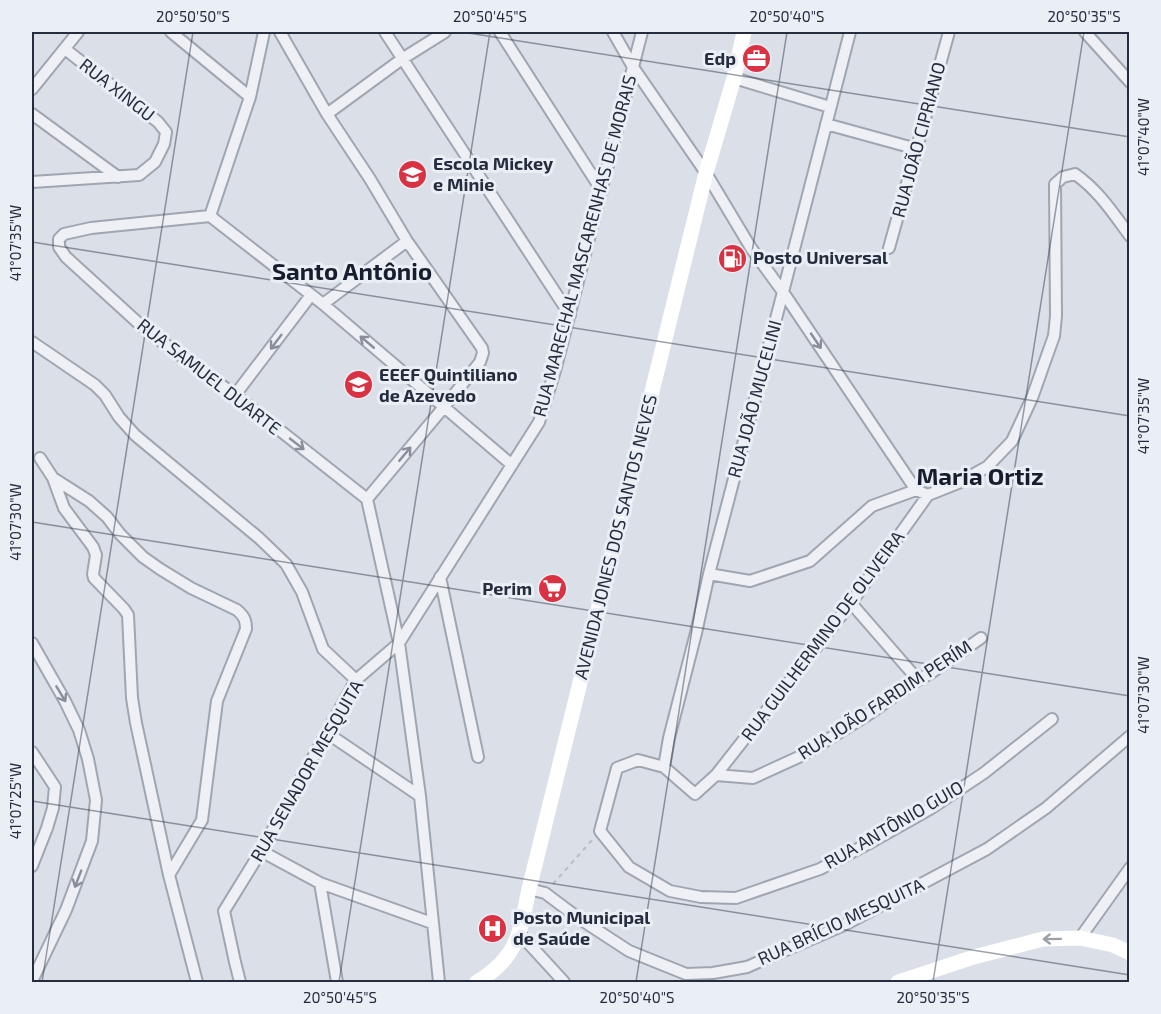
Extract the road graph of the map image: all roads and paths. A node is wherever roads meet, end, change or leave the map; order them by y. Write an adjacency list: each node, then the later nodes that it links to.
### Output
1 (78, 32): 14 (street)
2 (264, 32): 20 (street)
3 (280, 32): 23 (street)
4 (385, 32): 15 (street)
5 (445, 32): 15 (street)
6 (500, 32): 29 (street)
7 (613, 32): 16 (street)
8 (642, 32): 16 (street, RUA MARECHAL MASCARENHAS DE MORAIS)
9 (744, 32): 17 (main road, AVENIDA JONES DOS SANTOS NEVES)
10 (850, 32): 21 (street, RUA JOÃO MUCELINI)
11 (949, 32): 25 (street, RUA JOÃO CIPRIANO)
12 (1085, 32): 18 (street)
13 (177, 33): 20 (street)
14 (65, 49): 19 (street); 27 (street, RUA XINGU)
15 (402, 59): 23 (street); 37 (street)
16 (633, 67): 26 (street); 29 (street, RUA MARECHAL MASCARENHAS DE MORAIS)
17 (734, 78): 21 (street); 26 (main road, AVENIDA JONES DOS SANTOS NEVES)
18 (1130, 82)
19 (32, 89)
20 (250, 97): 30 (street)
21 (830, 107): 24 (street, RUA JOÃO MUCELINI)
22 (32, 114): 27 (street)
23 (327, 114): 32 (street)
24 (826, 124): 25 (street); 34 (street, RUA JOÃO MUCELINI)
25 (917, 149): 33 (street, RUA JOÃO CIPRIANO)
26 (706, 173): 34 (street); 69 (main road, AVENIDA JONES DOS SANTOS NEVES)
27 (118, 177): 28 (street)
28 (32, 182)
29 (602, 191): 37 (street, RUA MARECHAL MASCARENHAS DE MORAIS)
30 (210, 216): 35 (street); 39 (street, RUA SAMUEL DUARTE)
31 (1130, 236): 45 (street)
32 (407, 241): 36 (street); 40 (street)
33 (889, 248)
34 (783, 292): 44 (street, one-way to 44); 47 (street, RUA JOÃO MUCELINI)
35 (311, 295): 36 (street); 39 (street, one-way to 39)
36 (323, 304): 40 (street, one-way to 36)
37 (570, 315): 42 (street, RUA MARECHAL MASCARENHAS DE MORAIS)
38 (32, 342): 53 (street)
39 (235, 395): 46 (street, RUA SAMUEL DUARTE, one-way to 46)
40 (444, 406): 42 (street); 46 (street, one-way to 40)
41 (40, 458): 43 (street)
42 (512, 465): 48 (street, RUA MARECHAL MASCARENHAS DE MORAIS)
43 (53, 478): 67 (street); 67 (street)
44 (916, 490): 45 (street); 47 (street)
45 (928, 495): 49 (street, RUA GUILHERMINO DE OLIVEIRA)
46 (367, 499): 52 (street)
47 (709, 574): 60 (street, RUA JOÃO MUCELINI)
48 (440, 577): 52 (street, RUA SENADOR MESQUITA); 59 (street)
49 (851, 603): 54 (street); 61 (street, RUA GUILHERMINO DE OLIVEIRA)
50 (981, 638): 54 (street, RUA JOÃO FARDIM PERÍM)
51 (32, 643): 75 (street, one-way to 75)
52 (399, 643): 53 (street, RUA SENADOR MESQUITA); 62 (street)
53 (356, 680): 56 (street, RUA SENADOR MESQUITA)
54 (918, 680): 61 (street, RUA JOÃO FARDIM PERÍM)
55 (1052, 718): 63 (street, RUA ANTÔNIO GUIO)
56 (327, 733): 62 (street); 64 (street, RUA SENADOR MESQUITA)
57 (1130, 736): 70 (street, RUA BRÍCIO MESQUITA)
58 (32, 752): 65 (street)
59 (478, 757)
60 (664, 767): 61 (street); 63 (street)
61 (716, 775)
62 (420, 796): 71 (street)
63 (600, 831): 70 (path)
64 (261, 851): 68 (street); 77 (street, RUA SENADOR MESQUITA)
65 (32, 866)
66 (1130, 868): 73 (street)
67 (169, 875): 76 (street)
68 (320, 883): 71 (street); 78 (street)
69 (529, 889): 70 (street, RUA BRÍCIO MESQUITA); 72 (main road, AVENIDA JONES DOS SANTOS NEVES)
70 (545, 893)
71 (432, 923): 79 (street)
72 (520, 934): 80 (main road, AVENIDA JONES DOS SANTOS NEVES); 81 (street)
73 (1080, 938): 74 (main road); 82 (main road, one-way to 82)
74 (1130, 953)
75 (32, 981)
76 (197, 982)
77 (240, 982)
78 (337, 982)
79 (439, 982)
80 (477, 982)
81 (564, 982)
82 (898, 982)

